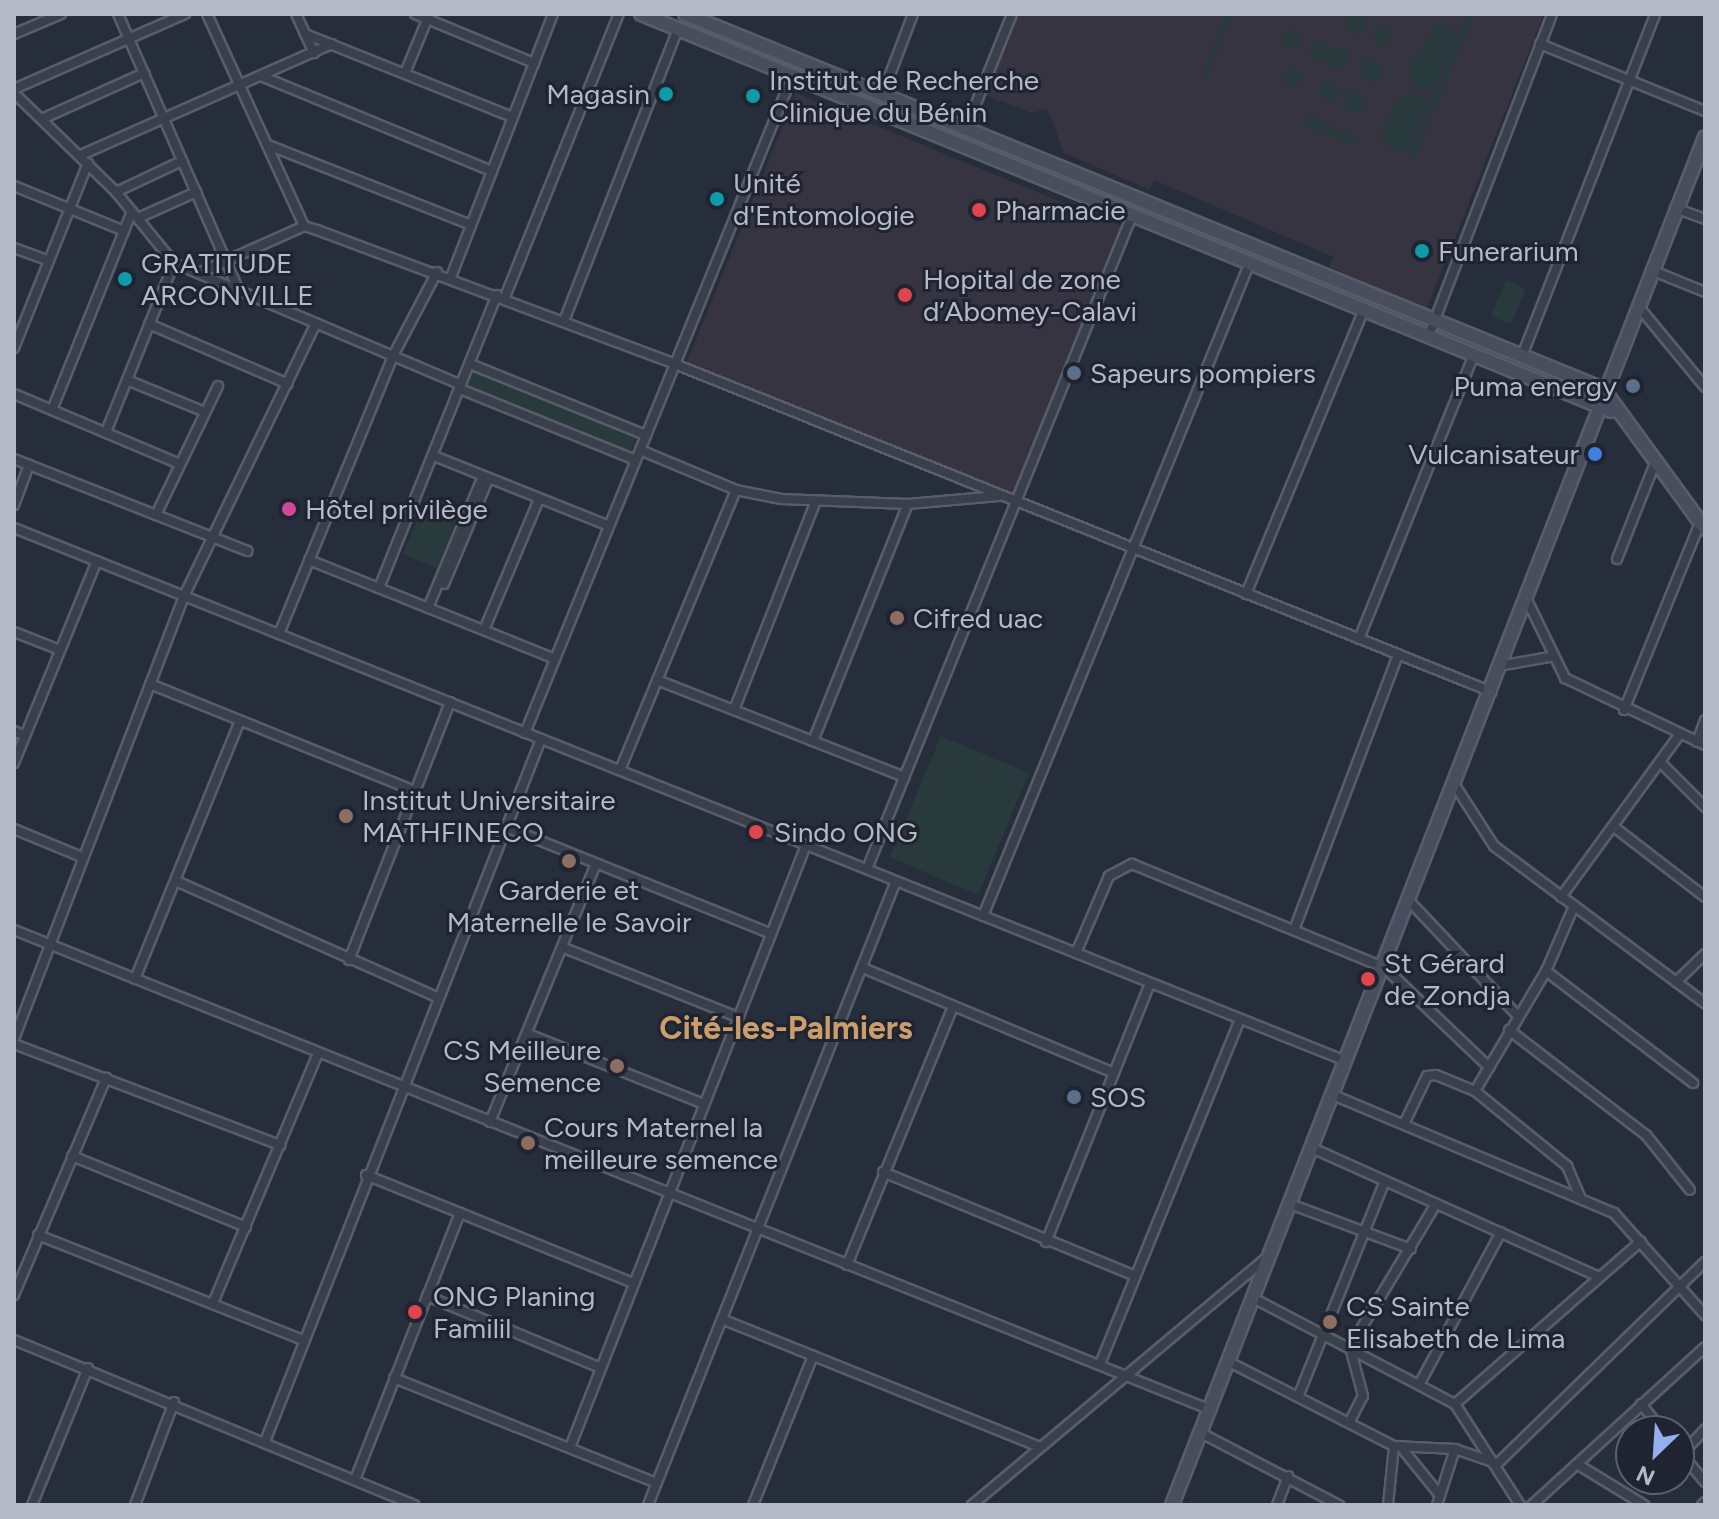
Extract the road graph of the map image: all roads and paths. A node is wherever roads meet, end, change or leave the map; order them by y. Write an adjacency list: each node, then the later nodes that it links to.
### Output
1 (61, 14): 17 (street)
2 (118, 14): 19 (street)
3 (185, 14): 19 (street)
4 (207, 14): 29 (street)
5 (296, 14): 18 (street)
6 (415, 14): 15 (street)
7 (553, 14): 23 (street)
8 (619, 14): 65 (street)
9 (641, 14): 16 (street)
10 (685, 14): 31 (street)
11 (913, 14): 31 (street)
12 (1012, 14): 36 (street)
13 (1552, 14): 21 (street)
14 (1655, 14): 28 (street)
15 (428, 16): 23 (street); 25 (street)
16 (678, 28): 26 (street); 69 (street)
17 (14, 34)
18 (305, 34): 20 (street); 22 (street)
19 (129, 39): 24 (street); 30 (street)
20 (332, 44): 22 (street); 25 (street)
21 (1540, 44): 28 (street); 68 (street)
22 (314, 53): 27 (street)
23 (534, 63): 33 (street)
24 (144, 73): 34 (street); 35 (street)
25 (405, 73): 33 (street)
26 (793, 73): 48 (street); 78 (street)
27 (261, 76): 29 (street); 42 (street)
28 (1629, 80): 32 (street); 76 (street)
29 (241, 85): 35 (street); 38 (street)
30 (14, 91): 34 (street)
31 (883, 93): 36 (street)
32 (1705, 111)
33 (513, 117): 42 (street)
34 (44, 118): 39 (street)
35 (164, 119): 39 (street); 40 (street)
36 (967, 126): 68 (street)
37 (1705, 137): 46 (street)
38 (268, 145): 51 (street); 52 (street)
39 (81, 155): 41 (street)
40 (182, 161): 44 (street); 45 (street)
41 (88, 163): 44 (street); 47 (street)
42 (492, 171): 51 (street)
43 (14, 186): 47 (street)
44 (116, 192): 49 (street)
45 (196, 192): 49 (street); 56 (street)
46 (1675, 208): 50 (street); 59 (street)
47 (70, 209): 53 (street); 55 (street)
48 (1133, 213): 57 (street); 104 (street)
49 (135, 214): 53 (street); 58 (street)
50 (1705, 219)
51 (471, 225): 62 (street)
52 (304, 226): 56 (street); 60 (street)
53 (124, 231): 87 (street)
54 (14, 248): 55 (street)
55 (49, 261): 73 (street)
56 (225, 261): 61 (street); 63 (street)
57 (1250, 262): 67 (street); 112 (street)
58 (174, 263): 61 (street); 71 (street)
59 (1651, 270): 64 (street); 66 (street)
60 (437, 272): 62 (street); 75 (street)
61 (199, 273): 63 (street)
62 (451, 277): 65 (street)
63 (238, 290): 70 (street)
64 (1705, 292)
65 (501, 296): 69 (street); 77 (street)
66 (1637, 305): 83 (street); 84 (street)
67 (1364, 309): 72 (street); 118 (street)
68 (1434, 319): 72 (street); 76 (street)
69 (564, 321): 78 (street)
70 (316, 323): 75 (street); 80 (street)
71 (149, 324): 79 (street); 80 (street)
72 (1429, 335): 74 (street)
73 (14, 348)
74 (1474, 355): 86 (street); 125 (street)
75 (393, 356): 82 (street); 115 (street)
76 (1522, 356): 84 (street)
77 (470, 364): 82 (street); 91 (street)
78 (675, 364): 91 (street); 101 (street)
79 (127, 380): 88 (street); 90 (street)
80 (288, 384): 111 (street)
81 (218, 386): 88 (street)
82 (460, 387): 93 (street); 95 (street)
83 (1705, 387)
84 (1603, 389): 86 (street); 89 (street)
85 (14, 394): 87 (street)
86 (1604, 409): 89 (street); 120 (street)
87 (52, 410): 90 (street)
88 (205, 412): 97 (street)
89 (1618, 413): 96 (street)
90 (106, 432): 97 (street)
91 (646, 435): 92 (street)
92 (640, 450): 95 (street); 100 (street)
93 (434, 456): 99 (street); 117 (street)
94 (14, 459): 98 (street)
95 (636, 460): 108 (street)
96 (1655, 463): 109 (street); 114 (street)
97 (180, 464): 107 (street)
98 (29, 465): 106 (street); 107 (street)
99 (485, 479): 102 (street); 121 (street)
100 (736, 490): 103 (street); 131 (street)
101 (1004, 496): 104 (street); 105 (street)
102 (539, 499): 108 (street); 122 (street)
103 (816, 501): 105 (street); 135 (street)
104 (1017, 501): 112 (street); 149 (street)
105 (908, 504): 144 (street)
106 (14, 505)
107 (156, 515): 111 (street)
108 (609, 526): 129 (street)
109 (1703, 526): 136 (street)
110 (14, 528): 116 (street)
111 (210, 536): 113 (street); 119 (street)
112 (1133, 547): 118 (street); 166 (street)
113 (248, 551)
114 (1617, 559)
115 (309, 560): 117 (street); 124 (street)
116 (97, 561): 119 (street); 126 (street)
117 (379, 588): 121 (street)
118 (1246, 594): 125 (street)
119 (184, 596): 124 (street); 132 (street)
120 (1528, 602): 128 (street); 130 (street)
121 (430, 609): 122 (street)
122 (484, 630): 129 (street)
123 (14, 632): 126 (street)
124 (279, 634): 134 (street)
125 (1359, 639): 127 (street)
126 (60, 650): 142 (street)
127 (1398, 655): 133 (street); 168 (street)
128 (1550, 657): 130 (street); 136 (street)
129 (555, 659): 140 (street)
130 (1504, 665): 133 (street)
131 (657, 680): 135 (street); 148 (street)
132 (150, 684): 137 (street); 157 (street)
133 (1493, 693): 150 (street)
134 (450, 702): 140 (street); 151 (street)
135 (734, 710): 144 (street)
136 (1624, 710): 141 (street)
137 (240, 720): 151 (street); 160 (street)
138 (1705, 720): 145 (street)
139 (14, 731): 142 (street)
140 (525, 733): 143 (street)
141 (1680, 734): 145 (street); 146 (street)
142 (25, 736): 147 (street)
143 (541, 739): 148 (street); 153 (street)
144 (813, 741): 149 (street)
145 (1701, 744)
146 (1660, 762): 152 (street); 154 (street)
147 (14, 763)
148 (620, 770): 156 (street)
149 (905, 777): 159 (street)
150 (1456, 787): 162 (street); 164 (street)
151 (415, 791): 174 (street)
152 (1705, 807)
153 (506, 827): 158 (street); 181 (street)
154 (1614, 827): 162 (street); 163 (street)
155 (14, 829): 157 (street)
156 (806, 845): 159 (street); 169 (street)
157 (82, 857): 170 (street)
158 (596, 864): 169 (street); 171 (street)
159 (867, 869): 161 (street)
160 (176, 881): 174 (street); 178 (street)
161 (896, 881): 166 (street); 175 (street)
162 (1561, 897): 165 (street)
163 (1705, 897)
164 (1411, 903): 176 (street); 184 (street)
165 (1574, 906): 177 (street); 179 (street)
166 (983, 916): 172 (street)
167 (14, 930): 170 (street)
168 (1294, 930): 172 (street); 176 (street)
169 (770, 933): 185 (street)
170 (48, 943): 178 (street); 189 (street)
171 (564, 948): 185 (street); 188 (street)
172 (1076, 953): 180 (street)
173 (1705, 954): 179 (street)
174 (349, 960): 181 (street)
175 (863, 968): 183 (street); 215 (street)
176 (1385, 968): 191 (street); 192 (street)
177 (1546, 971): 184 (street); 195 (street)
178 (135, 979): 190 (street)
179 (1676, 982): 182 (street)
180 (1150, 983): 186 (street); 193 (street)
181 (436, 997): 196 (street)
182 (1705, 1003)
183 (953, 1007): 193 (street); 205 (street)
184 (1517, 1015): 187 (street)
185 (737, 1017): 199 (street)
186 (1240, 1019): 191 (street); 225 (street)
187 (1509, 1030): 192 (street); 208 (street)
188 (528, 1034): 199 (street); 200 (street)
189 (14, 1041): 194 (street)
190 (318, 1053): 196 (street); 202 (street)
191 (1347, 1061): 198 (street)
192 (1489, 1067): 197 (street)
193 (1114, 1073): 220 (street)
194 (106, 1078): 202 (street); 204 (street)
195 (1693, 1083)
196 (401, 1086): 200 (street); 206 (street)
197 (1475, 1091): 201 (street); 210 (street)
198 (1333, 1095): 201 (street); 203 (street)
199 (704, 1104): 209 (street)
200 (490, 1122): 209 (street)
201 (1404, 1124): 210 (street)
202 (280, 1145): 214 (street)
203 (1312, 1148): 207 (street); 211 (street)
204 (72, 1156): 214 (street); 218 (street)
205 (883, 1172): 220 (street); 224 (street)
206 (366, 1175): 213 (street); 237 (street)
207 (1385, 1181): 212 (street); 217 (street)
208 (1690, 1190)
209 (671, 1195): 215 (street); 227 (street)
210 (1581, 1199): 219 (street)
211 (1290, 1204): 217 (street); 222 (street)
212 (1436, 1204): 216 (street); 221 (street)
213 (460, 1213): 227 (street); 230 (street)
214 (246, 1227): 232 (street)
215 (761, 1230): 224 (street); 234 (street)
216 (1501, 1232): 226 (street); 247 (street)
217 (1366, 1233): 221 (street); 235 (street)
218 (38, 1235): 229 (street); 232 (street)
219 (1641, 1241): 226 (street); 228 (street)
220 (1046, 1242): 225 (street)
221 (1411, 1249): 238 (street)
222 (1269, 1255): 231 (street); 245 (street)
223 (1705, 1262): 228 (street)
224 (847, 1265): 242 (street)
225 (1135, 1276): 242 (street)
226 (1597, 1276): 250 (street)
227 (633, 1283): 244 (street)
228 (1680, 1286): 233 (street); 261 (street)
229 (14, 1295)
230 (427, 1296): 244 (street); 246 (street)
231 (1253, 1298): 235 (street); 241 (street)
232 (213, 1303): 237 (street)
233 (1705, 1315)
234 (724, 1320): 240 (street); 265 (street)
235 (1321, 1333): 238 (street); 248 (street)
236 (14, 1340): 243 (street)
237 (303, 1340): 256 (street)
238 (1350, 1347): 247 (street); 254 (street)
239 (1705, 1347): 251 (street)
240 (813, 1356): 259 (street); 272 (street)
241 (1231, 1363): 248 (street); 252 (street)
242 (1100, 1364): 245 (street)
243 (88, 1368): 249 (street); 268 (street)
244 (601, 1368): 257 (street)
245 (1127, 1373): 252 (street); 259 (street)
246 (394, 1378): 257 (street); 264 (street)
247 (1420, 1383): 250 (street)
248 (1298, 1397): 254 (street)
249 (174, 1402): 256 (street); 267 (street)
250 (1455, 1404): 261 (street)
251 (1641, 1404): 253 (street); 262 (street)
252 (1211, 1410): 255 (street)
253 (1650, 1415)
254 (1349, 1423): 258 (street)
255 (1201, 1433): 263 (street); 274 (street)
256 (266, 1439): 264 (street)
257 (571, 1445): 265 (street)
258 (1397, 1446): 260 (street); 266 (street); 277 (street)
259 (1040, 1447): 273 (street)
260 (1455, 1449): 261 (street); 266 (street)
261 (1497, 1464): 279 (street)
262 (1577, 1464): 280 (street); 281 (street)
263 (1288, 1476): 275 (street); 276 (street)
264 (356, 1477): 270 (street)
265 (657, 1483): 271 (street)
266 (1439, 1494): 278 (street)
267 (136, 1503): 269 (street)
268 (32, 1505)
269 (146, 1505)
270 (414, 1505)
271 (648, 1505)
272 (753, 1505)
273 (972, 1505)
274 (1172, 1505)
275 (1277, 1505)
276 (1339, 1505)
277 (1388, 1505)
278 (1437, 1505)
279 (1520, 1505)
280 (1532, 1505)
281 (1644, 1505)

